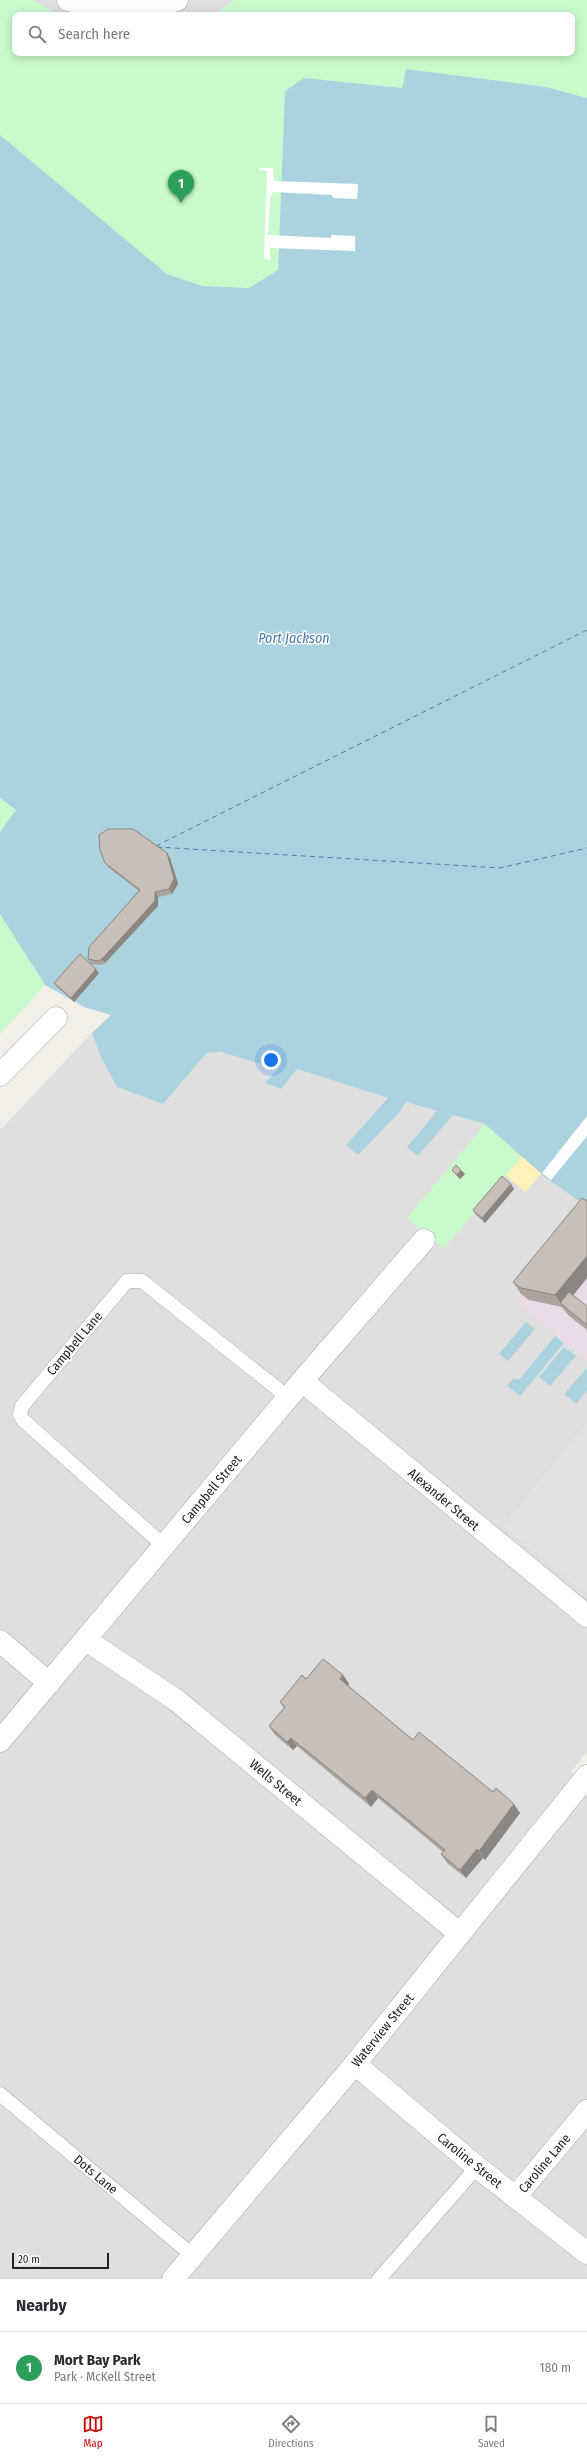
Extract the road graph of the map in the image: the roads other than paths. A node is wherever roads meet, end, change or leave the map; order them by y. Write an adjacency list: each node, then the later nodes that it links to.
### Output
1 (68, 0): 2 (street)
2 (177, 0)
3 (56, 1018): 4 (street)
4 (0, 1075)
5 (424, 1240): 6 (street, Campbell Street)
6 (295, 1390): 7 (street, Campbell Street); 7 (lane, Campbell Lane); 8 (street, Alexander Street)
7 (163, 1545): 9 (street, Campbell Street)
8 (587, 1616)
9 (86, 1640): 11 (street, Campbell Street); 14 (street, Wells Street)
10 (0, 1641): 11 (street)
11 (49, 1683): 12 (street, Campbell Street)
12 (0, 1741)
13 (587, 1776): 14 (street, Waterview Street)
14 (459, 1933): 15 (street, Waterview Street)
15 (355, 2064): 18 (street, Caroline Street); 21 (street, Waterview Street)
16 (0, 2094): 21 (lane, Dots Lane)
17 (587, 2111): 19 (street, Caroline Lane)
18 (477, 2167): 19 (street, Caroline Street); 23 (lane)
19 (516, 2196): 20 (street, Caroline Street)
20 (587, 2253)
21 (192, 2255): 22 (street, Waterview Street)
22 (173, 2279)
23 (379, 2279)

